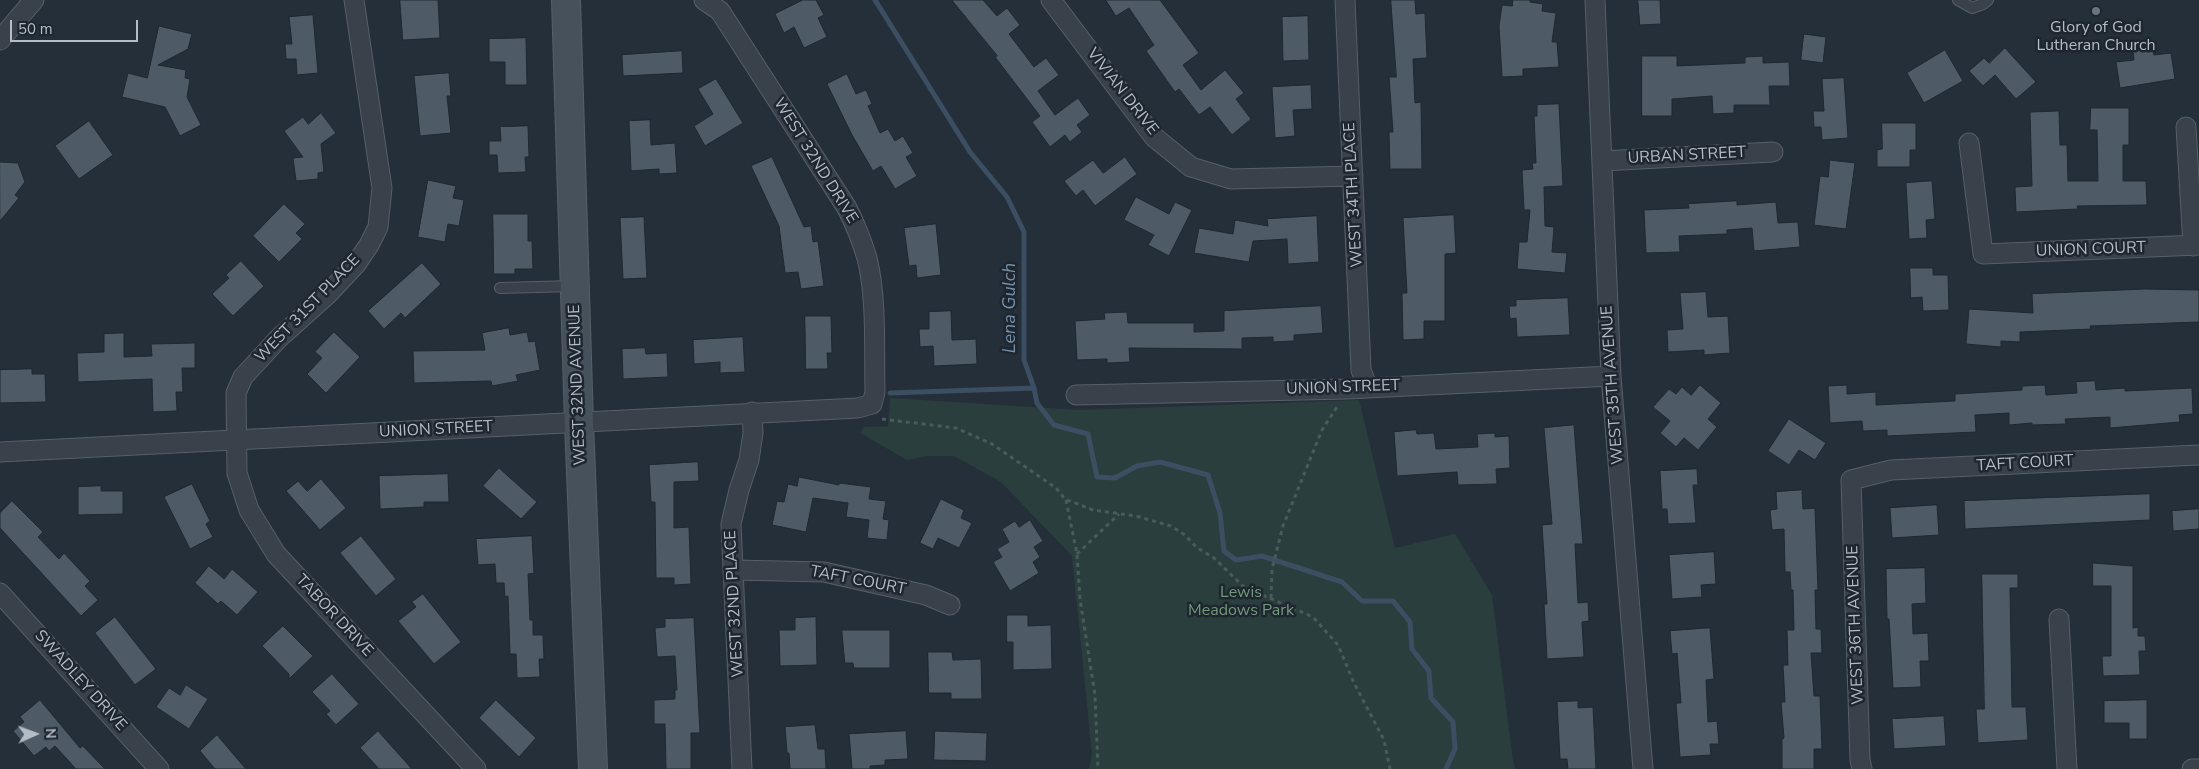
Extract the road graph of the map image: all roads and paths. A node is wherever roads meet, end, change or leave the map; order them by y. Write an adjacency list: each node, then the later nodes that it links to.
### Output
1 (34, 0): 10 (street)
2 (354, 0): 26 (street, WEST 31ST PLACE)
3 (566, 0): 17 (street, WEST 32ND AVENUE)
4 (704, 0): 23 (street, WEST 32ND DRIVE)
5 (1051, 0): 15 (street, VIVIAN DRIVE)
6 (1345, 0): 15 (street, WEST 34TH PLACE)
7 (1595, 0): 14 (street, WEST 35TH AVENUE)
8 (1958, 0): 9 (lane)
9 (1988, 0)
10 (0, 40)
11 (2186, 127): 16 (street)
12 (1969, 143): 16 (street, UNION COURT)
13 (1773, 152): 14 (street, URBAN STREET)
14 (1602, 161): 19 (street, WEST 35TH AVENUE)
15 (1353, 176): 20 (street, WEST 34TH PLACE)
16 (2196, 246)
17 (575, 286): 18 (lane); 25 (street, WEST 32ND AVENUE)
18 (500, 288)
19 (1611, 376): 20 (street, UNION STREET); 44 (street, WEST 35TH AVENUE)
20 (1368, 388): 21 (street, UNION STREET)
21 (1347, 389): 22 (street, UNION STREET); 35 (path)
22 (1076, 395)
23 (872, 404): 24 (street, UNION STREET); 30 (path)
24 (752, 412): 25 (street, UNION STREET); 33 (street, WEST 32ND PLACE)
25 (579, 423): 26 (street, UNION STREET); 40 (street, WEST 32ND AVENUE)
26 (237, 439): 27 (street, UNION STREET); 39 (street, TABOR DRIVE)
27 (0, 452)
28 (2199, 455): 29 (street, TAFT COURT)
29 (1852, 480): 45 (street, WEST 36TH AVENUE)
30 (1065, 499): 31 (path); 32 (path)
31 (1119, 514): 32 (path); 35 (path)
32 (1077, 554): 42 (path)
33 (734, 570): 36 (street, TAFT COURT); 41 (street, WEST 32ND PLACE)
34 (0, 593): 38 (street, SWADLEY DRIVE)
35 (1271, 598): 43 (path)
36 (950, 605)
37 (2059, 619): 46 (street)
38 (159, 769)
39 (476, 769)
40 (593, 769)
41 (742, 769)
42 (1098, 769)
43 (1390, 769)
44 (1643, 769)
45 (1862, 769)
46 (2067, 769)
47 (2192, 769): 48 (street)
48 (2199, 769)

